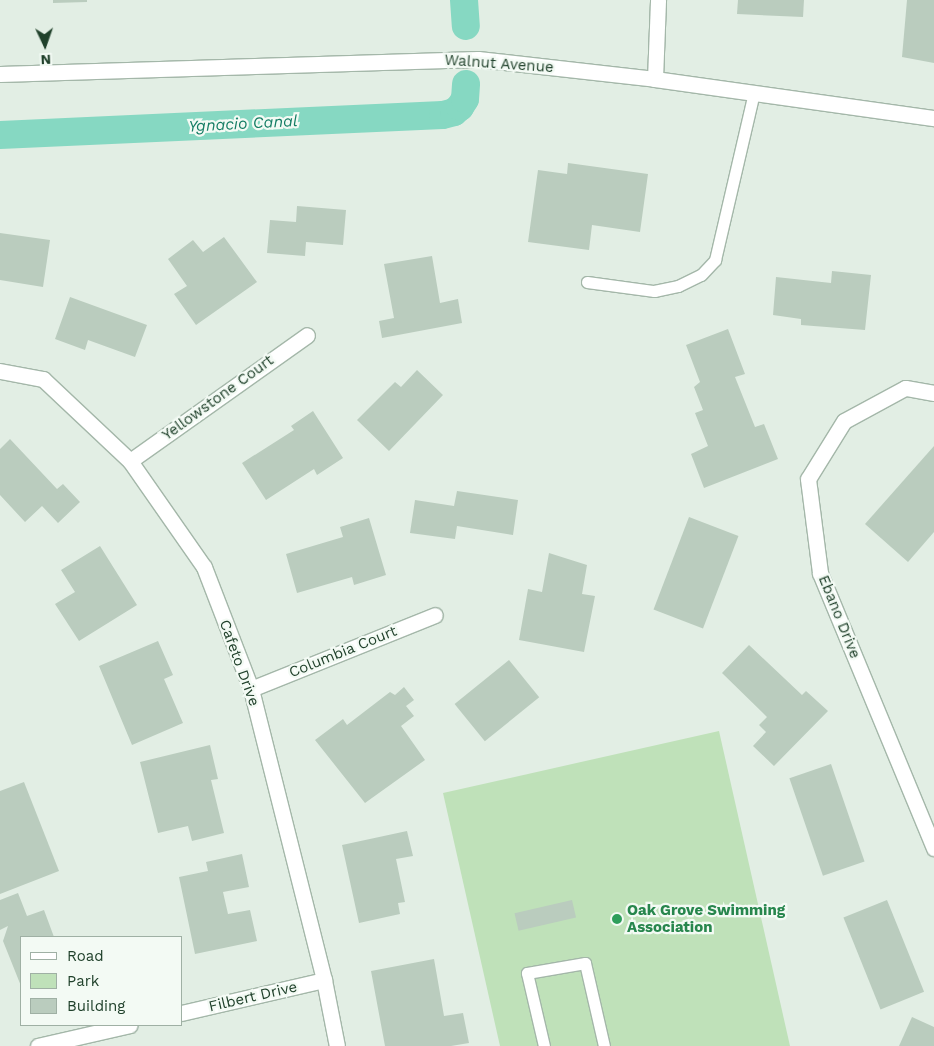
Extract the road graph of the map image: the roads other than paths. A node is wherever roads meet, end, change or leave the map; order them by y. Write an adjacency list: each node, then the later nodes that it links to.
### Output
1 (658, 0): 3 (street)
2 (0, 74): 3 (street, Walnut Avenue)
3 (655, 79): 4 (street, Walnut Avenue)
4 (754, 93): 5 (street, Walnut Avenue); 6 (lane)
5 (934, 118)
6 (587, 282)
7 (307, 334): 10 (street, Yellowstone Court)
8 (0, 371): 10 (street, Cafeto Drive)
9 (934, 393): 13 (street, Ebano Drive)
10 (130, 461): 12 (street, Cafeto Drive)
11 (435, 615): 12 (street, Columbia Court)
12 (251, 689): 14 (street, Cafeto Drive)
13 (934, 848)
14 (324, 980): 15 (street, Filbert Drive); 18 (street, Cafeto Drive)
15 (182, 1013)
16 (126, 1026): 17 (street)
17 (38, 1046)
18 (337, 1046)
19 (544, 1046): 20 (lane)
20 (604, 1046)

